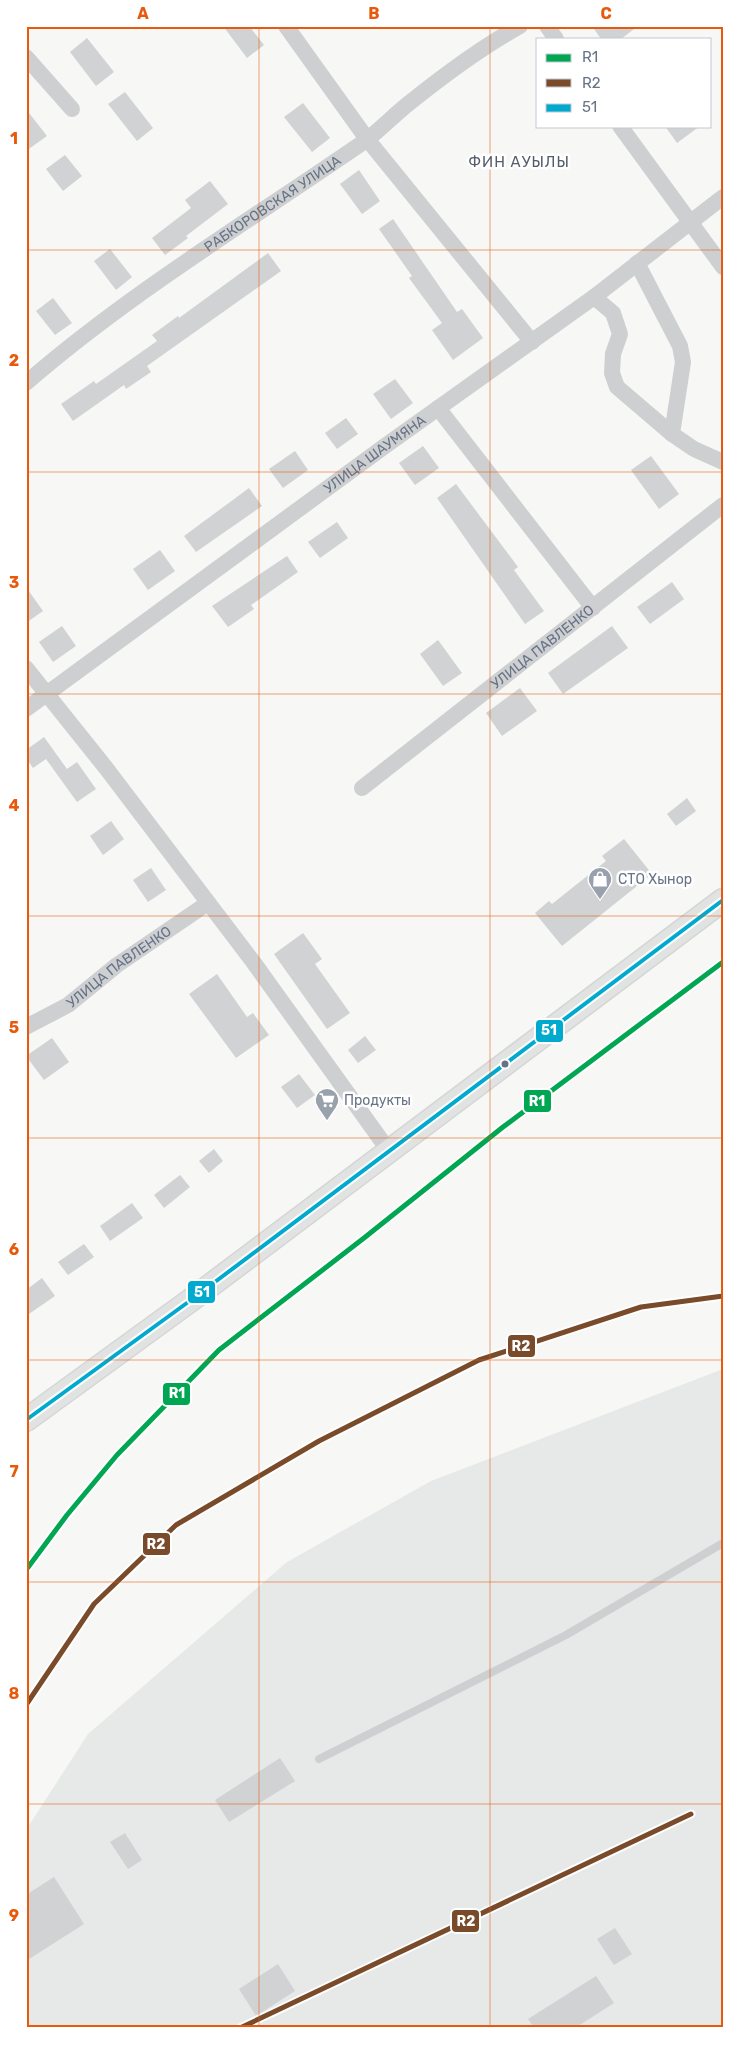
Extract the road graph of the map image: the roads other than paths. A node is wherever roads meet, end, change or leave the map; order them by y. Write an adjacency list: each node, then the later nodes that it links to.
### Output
1 (286, 26): 8 (street)
2 (520, 26): 8 (street, РАБКОРОВСКАЯ УЛИЦА)
3 (547, 26): 4 (street)
4 (555, 38)
5 (26, 57): 6 (street)
6 (72, 109)
7 (621, 128): 10 (street)
8 (367, 139): 14 (street); 15 (street, РАБКОРОВСКАЯ УЛИЦА)
9 (723, 197): 10 (street, УЛИЦА ШАУМЯНА)
10 (690, 222): 11 (street, УЛИЦА ШАУМЯНА); 12 (street)
11 (637, 263): 13 (street, УЛИЦА ШАУМЯНА); 17 (street)
12 (723, 267)
13 (594, 297): 14 (street, УЛИЦА ШАУМЯНА); 17 (street)
14 (532, 342): 16 (street, УЛИЦА ШАУМЯНА)
15 (26, 383)
16 (438, 408): 20 (street); 22 (street, УЛИЦА ШАУМЯНА)
17 (672, 434): 18 (street)
18 (723, 462)
19 (723, 505): 20 (street, УЛИЦА ПАВЛЕНКО)
20 (593, 608): 24 (street, УЛИЦА ПАВЛЕНКО)
21 (26, 668): 22 (street)
22 (47, 694): 23 (street, УЛИЦА ШАУМЯНА); 26 (street)
23 (26, 709)
24 (362, 788)
25 (723, 900): 28 (main road)
26 (208, 903): 27 (street, УЛИЦА ПАВЛЕНКО); 28 (street)
27 (26, 1026)
28 (389, 1151): 29 (main road)
29 (26, 1420)
30 (723, 1544): 31 (lane)
31 (319, 1759)

